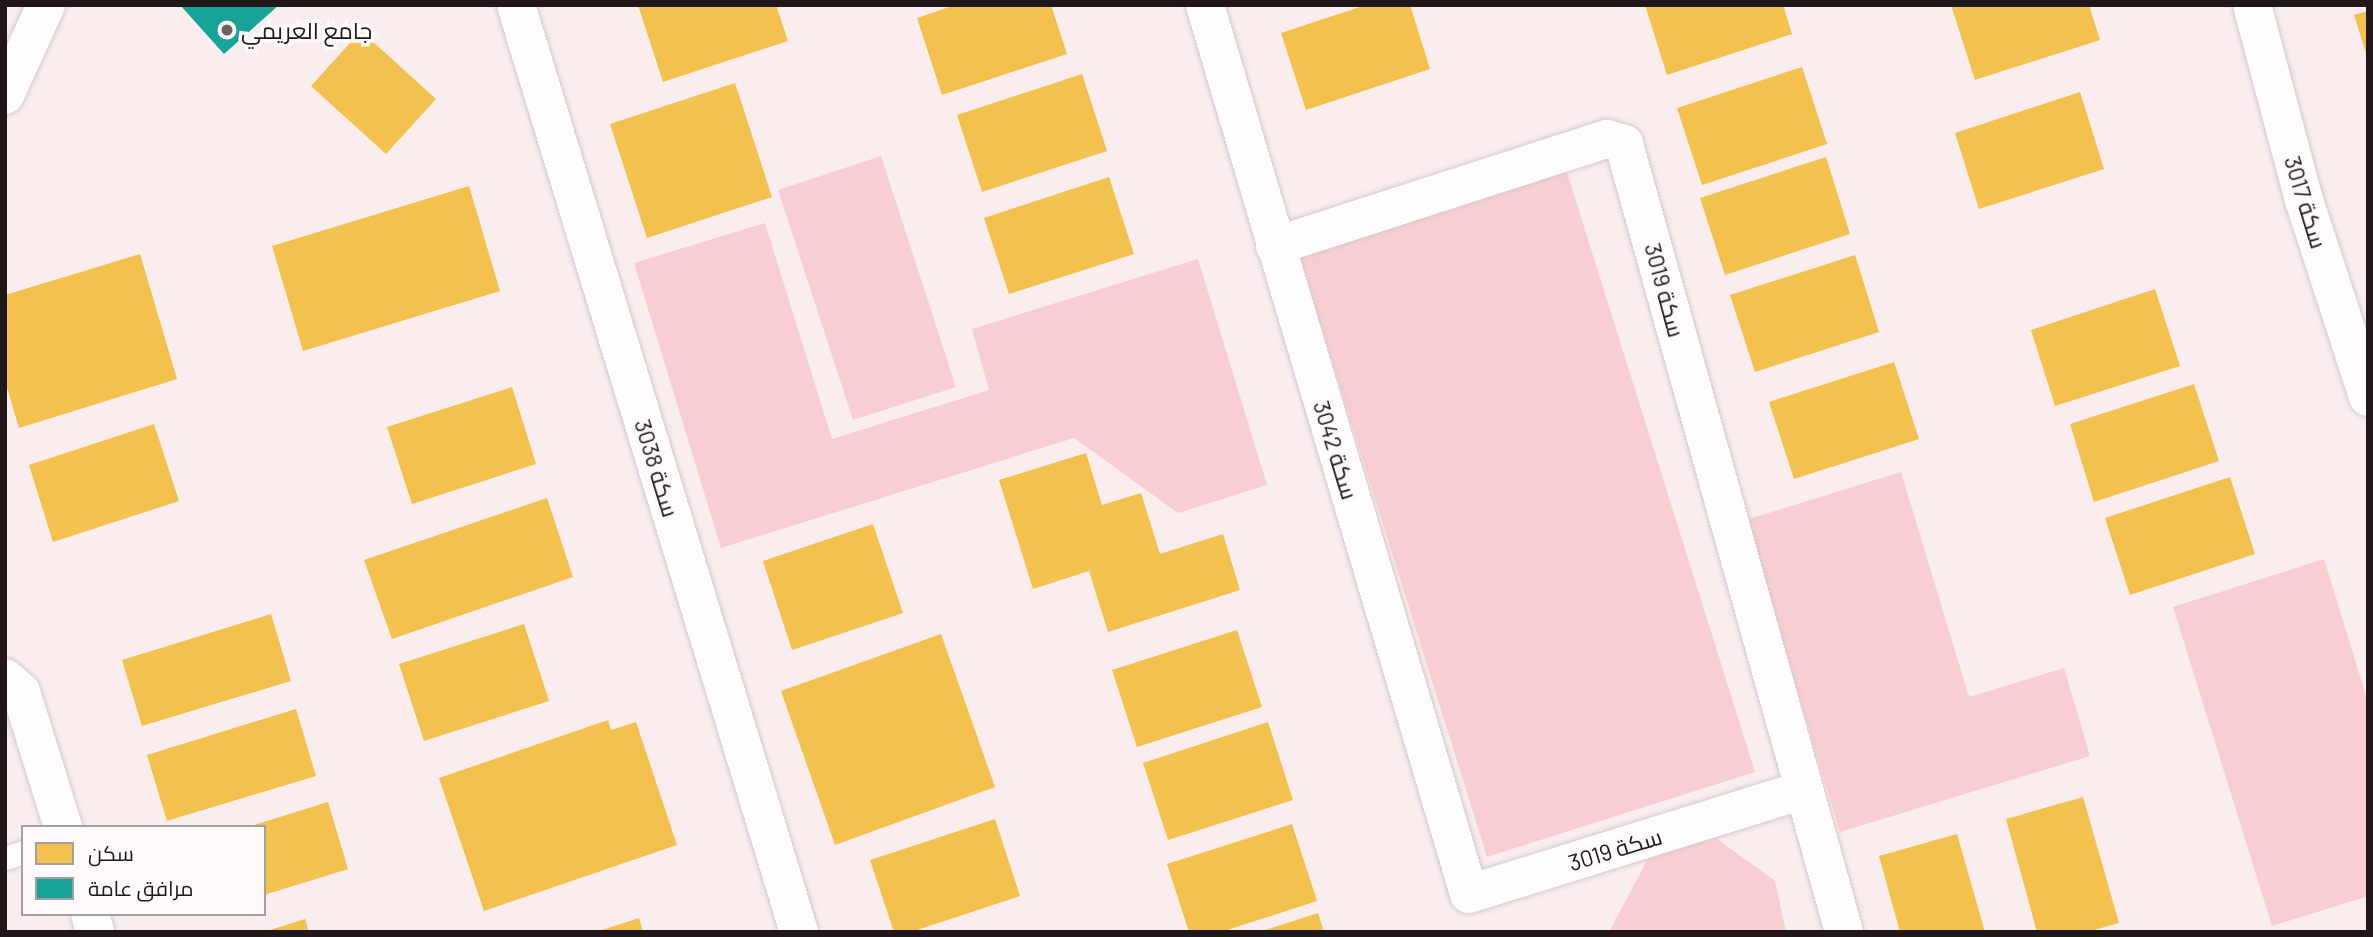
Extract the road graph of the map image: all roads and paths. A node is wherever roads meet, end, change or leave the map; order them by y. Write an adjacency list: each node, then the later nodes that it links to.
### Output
1 (46, 5): 5 (street)
2 (516, 5): 12 (street, سكة 3038)
3 (1205, 5): 6 (street, سكة 3042)
4 (2252, 5): 7 (street, سكة 3017)
5 (6, 89)
6 (1275, 246): 9 (street, سكة 3019); 11 (street, سكة 3042)
7 (2368, 397)
8 (5, 678): 10 (street)
9 (1802, 790): 11 (street, سكة 3019); 13 (street, سكة 3019)
10 (62, 825)
11 (1469, 894)
12 (799, 932)
13 (1844, 932)

